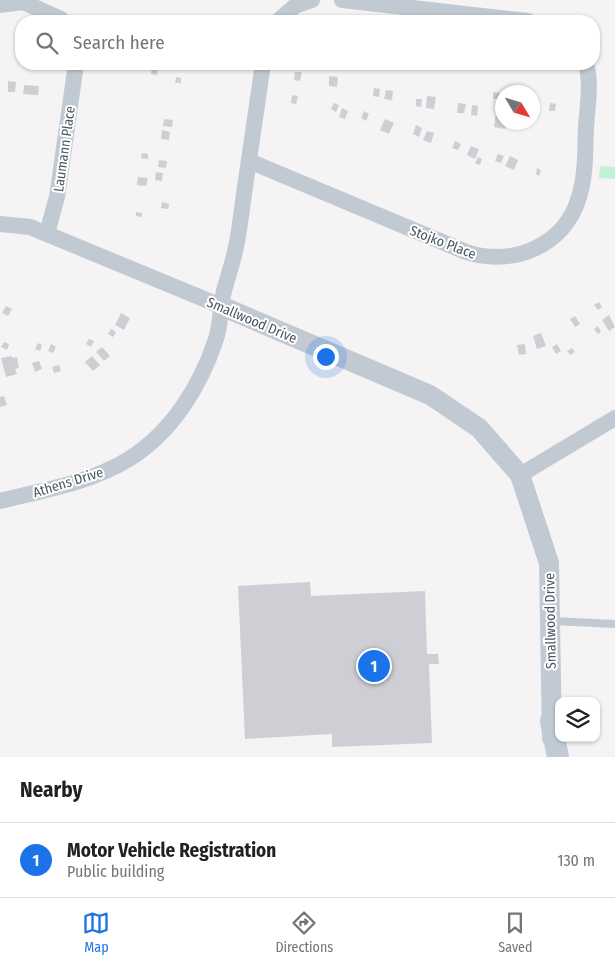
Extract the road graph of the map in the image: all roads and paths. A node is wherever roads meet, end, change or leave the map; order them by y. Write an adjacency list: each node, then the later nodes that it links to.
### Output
1 (312, 0): 5 (street)
2 (342, 0): 6 (street)
3 (0, 5): 4 (street)
4 (51, 15)
5 (285, 15)
6 (475, 15)
7 (75, 70): 12 (street, Laumann Place)
8 (262, 70): 10 (street)
9 (587, 70): 10 (street, Stojko Place)
10 (249, 161): 13 (street)
11 (0, 224): 12 (street, Smallwood Drive)
12 (47, 233): 13 (street, Smallwood Drive)
13 (221, 306): 15 (street, Smallwood Drive); 16 (street, Athens Drive)
14 (615, 418): 15 (street)
15 (520, 475): 17 (street, Smallwood Drive)
16 (0, 501)
17 (550, 621): 18 (lane); 19 (street, Smallwood Drive)
18 (615, 624)
19 (551, 721): 20 (main road); 21 (street, Smallwood Drive); 22 (main road)
20 (548, 757)
21 (554, 757)
22 (558, 757)

